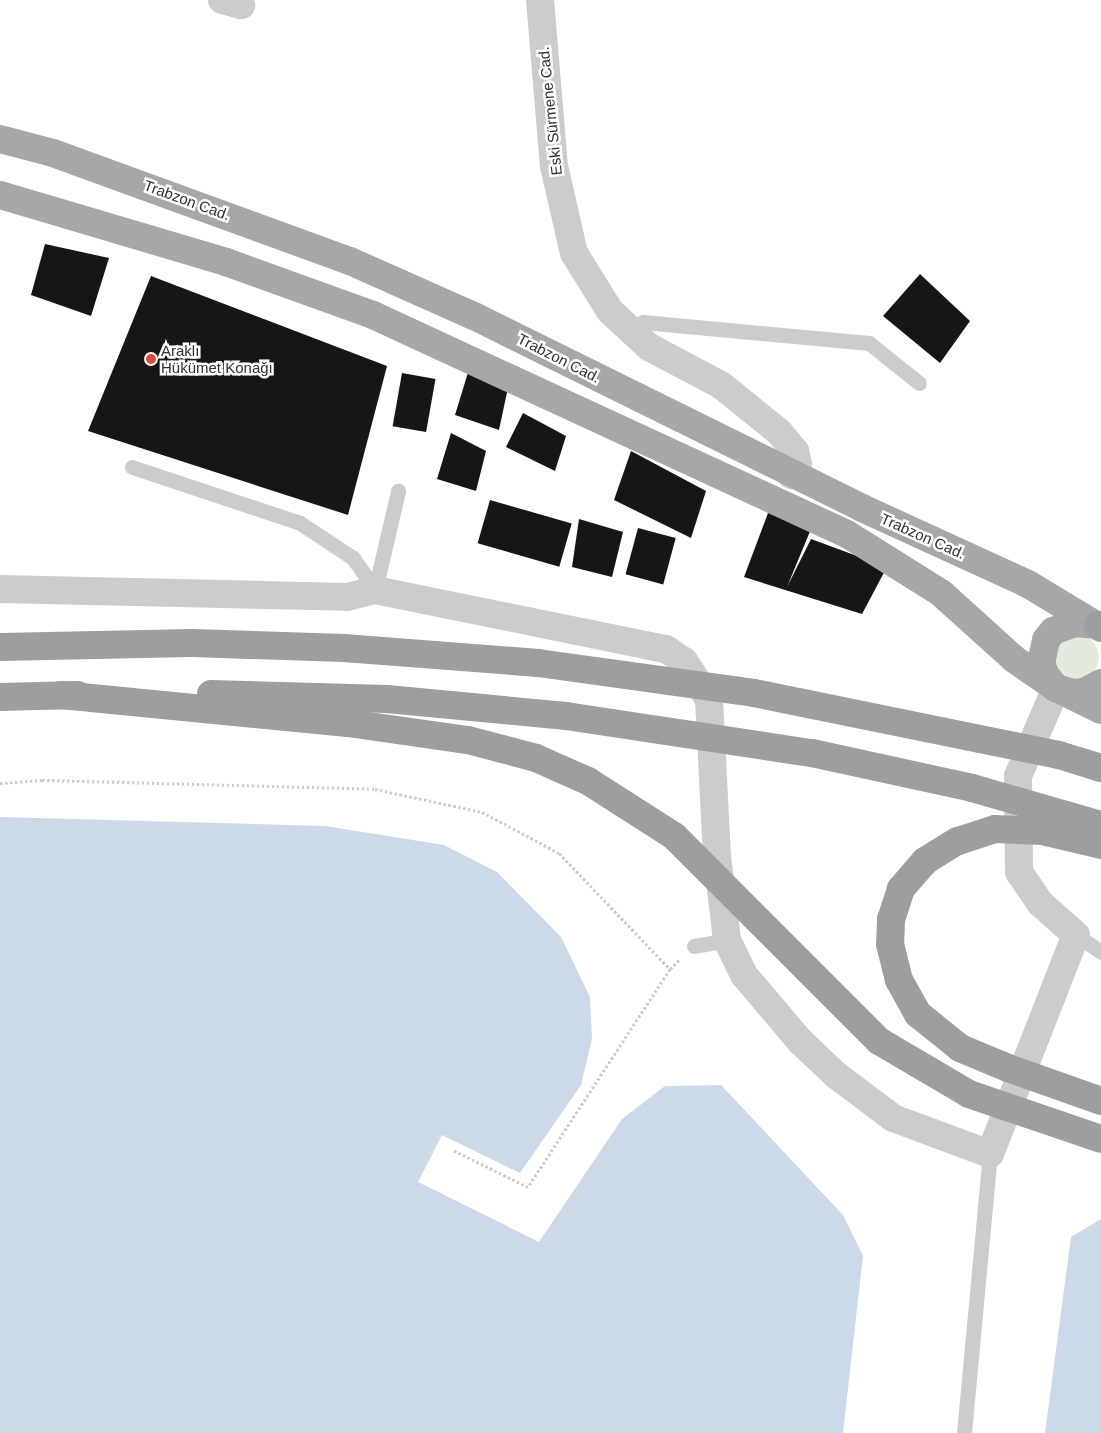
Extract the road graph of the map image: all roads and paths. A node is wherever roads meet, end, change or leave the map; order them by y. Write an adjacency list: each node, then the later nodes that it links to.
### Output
1 (540, 0): 4 (street, Eski Sürmene Cad.)
2 (0, 139): 7 (main road, Trabzon Cad.)
3 (0, 195): 14 (main road)
4 (632, 332): 5 (lane); 7 (street, Eski Sürmene Cad.)
5 (919, 384)
6 (132, 467): 10 (lane)
7 (792, 474): 11 (main road, Trabzon Cad.)
8 (398, 490): 10 (lane)
9 (0, 588): 10 (street)
10 (375, 590): 23 (street)
11 (1100, 628): 14 (main road)
12 (0, 647): 18 (highway, bridge)
13 (1101, 682): 14 (main road)
14 (1056, 688): 17 (main road); 22 (street)
15 (60, 695): 16 (highway, bridge); 20 (highway, bridge); 27 (highway, bridge)
16 (0, 697)
17 (1101, 710)
18 (1101, 768)
19 (0, 783): 28 (path)
20 (1101, 825)
21 (1101, 845): 26 (highway, bridge)
22 (1076, 935): 25 (lane); 29 (street)
23 (726, 940): 24 (lane); 29 (street)
24 (694, 946)
25 (1101, 952)
26 (1101, 1101)
27 (1101, 1139)
28 (453, 1150)
29 (990, 1154): 30 (lane)
30 (964, 1433)

